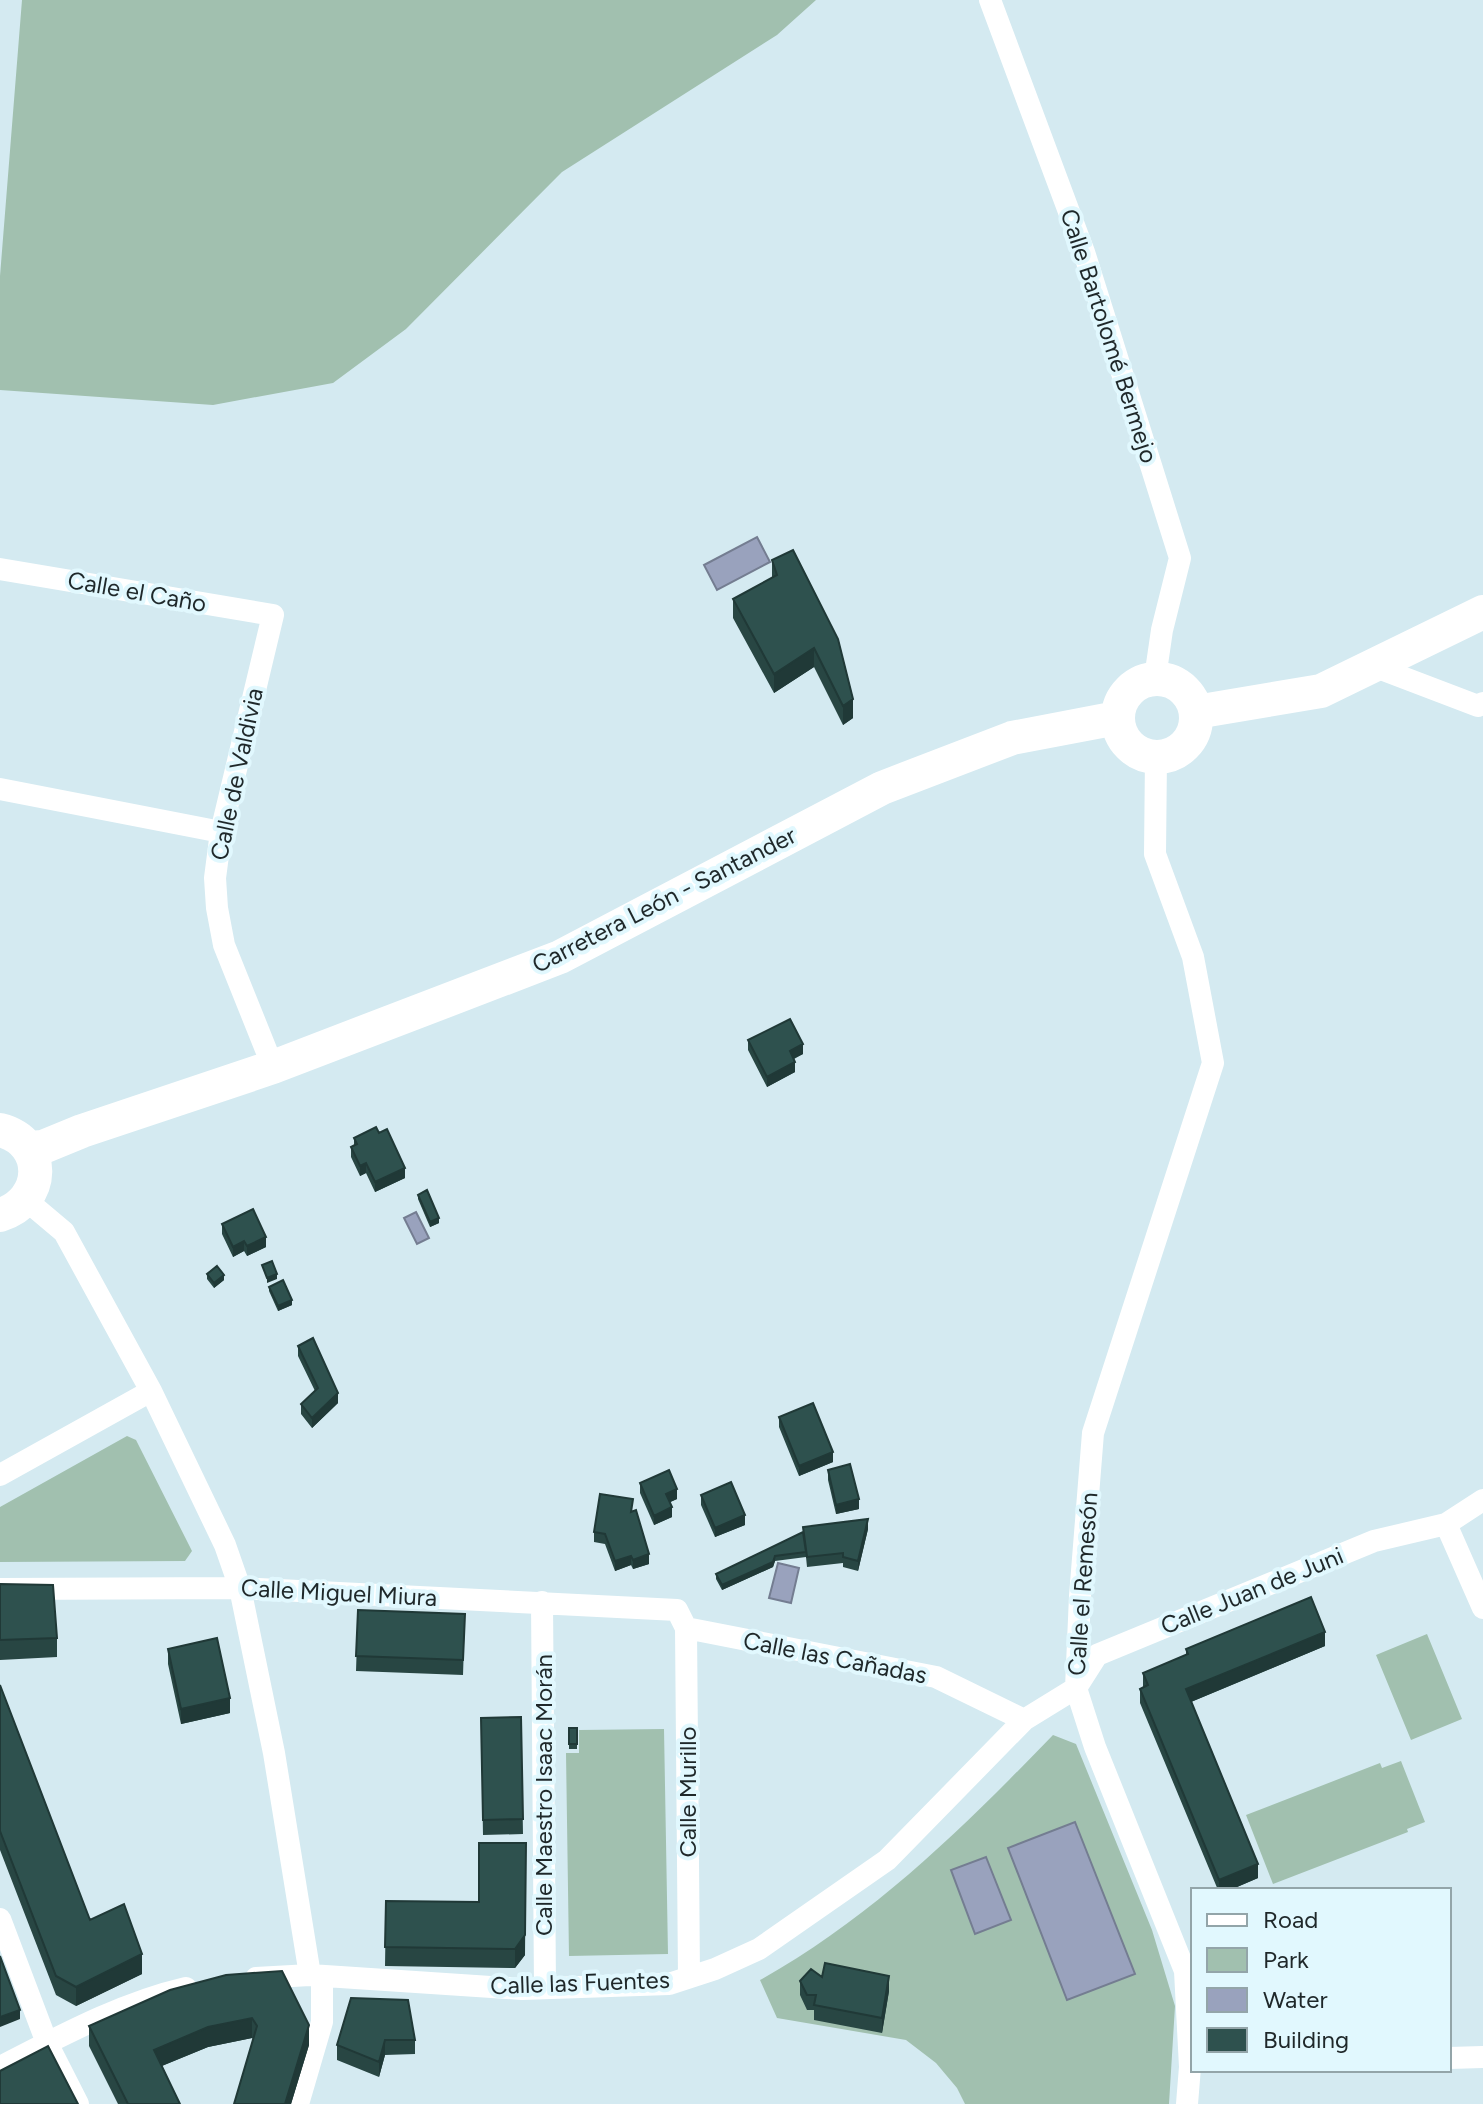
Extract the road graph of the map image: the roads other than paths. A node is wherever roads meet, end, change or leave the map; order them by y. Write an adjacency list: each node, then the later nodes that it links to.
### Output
1 (990, 0): 6 (street, Calle Bartolomé Bermejo)
2 (0, 569): 4 (street, Calle el Caño)
3 (1483, 612): 5 (highway)
4 (273, 615): 12 (street, Calle de Valdivia)
5 (1373, 666): 7 (street); 8 (highway)
6 (1155, 678): 8 (highway); 9 (highway)
7 (1483, 703)
8 (1196, 712): 10 (highway)
9 (1117, 718): 10 (highway); 13 (highway, Carretera León - Santander)
10 (1156, 757): 26 (street, Calle el Remesón)
11 (0, 789): 12 (street)
12 (221, 832): 13 (street, Calle de Valdivia)
13 (273, 1067): 15 (highway, Carretera León - Santander)
14 (0, 1130): 15 (highway)
15 (28, 1148): 16 (highway)
16 (13, 1208): 17 (street)
17 (151, 1391): 18 (street); 21 (street)
18 (0, 1475)
19 (1483, 1500): 20 (street, Calle Juan de Juni)
20 (1446, 1524): 24 (street); 26 (street, Calle Juan de Juni)
21 (240, 1588): 22 (street, Calle Miguel Miura); 23 (street, Calle Miguel Miura); 29 (street)
22 (0, 1589)
23 (542, 1602): 25 (street, Calle Miguel Miura); 33 (street, Calle Maestro Isaac Morán)
24 (1483, 1608)
25 (682, 1619): 27 (street, Calle las Cañadas); 30 (street, Calle Murillo)
26 (1076, 1688): 27 (street, Calle las Fuentes); 35 (street, Calle el Remesón)
27 (1024, 1720): 30 (street, Calle las Fuentes)
28 (0, 1919): 34 (street)
29 (316, 1976): 31 (street, Calle las Fuentes); 33 (street, Calle las Fuentes); 41 (street)
30 (689, 1977): 33 (street, Calle las Fuentes)
31 (240, 1979)
32 (200, 1984): 34 (street)
33 (545, 1988)
34 (47, 2043): 38 (street); 40 (street)
35 (1191, 2053)
36 (1483, 2057): 37 (street)
37 (1451, 2058)
38 (0, 2067)
39 (1191, 2072): 42 (street, Calle el Remesón)
40 (78, 2104)
41 (298, 2104)
42 (1187, 2104)

